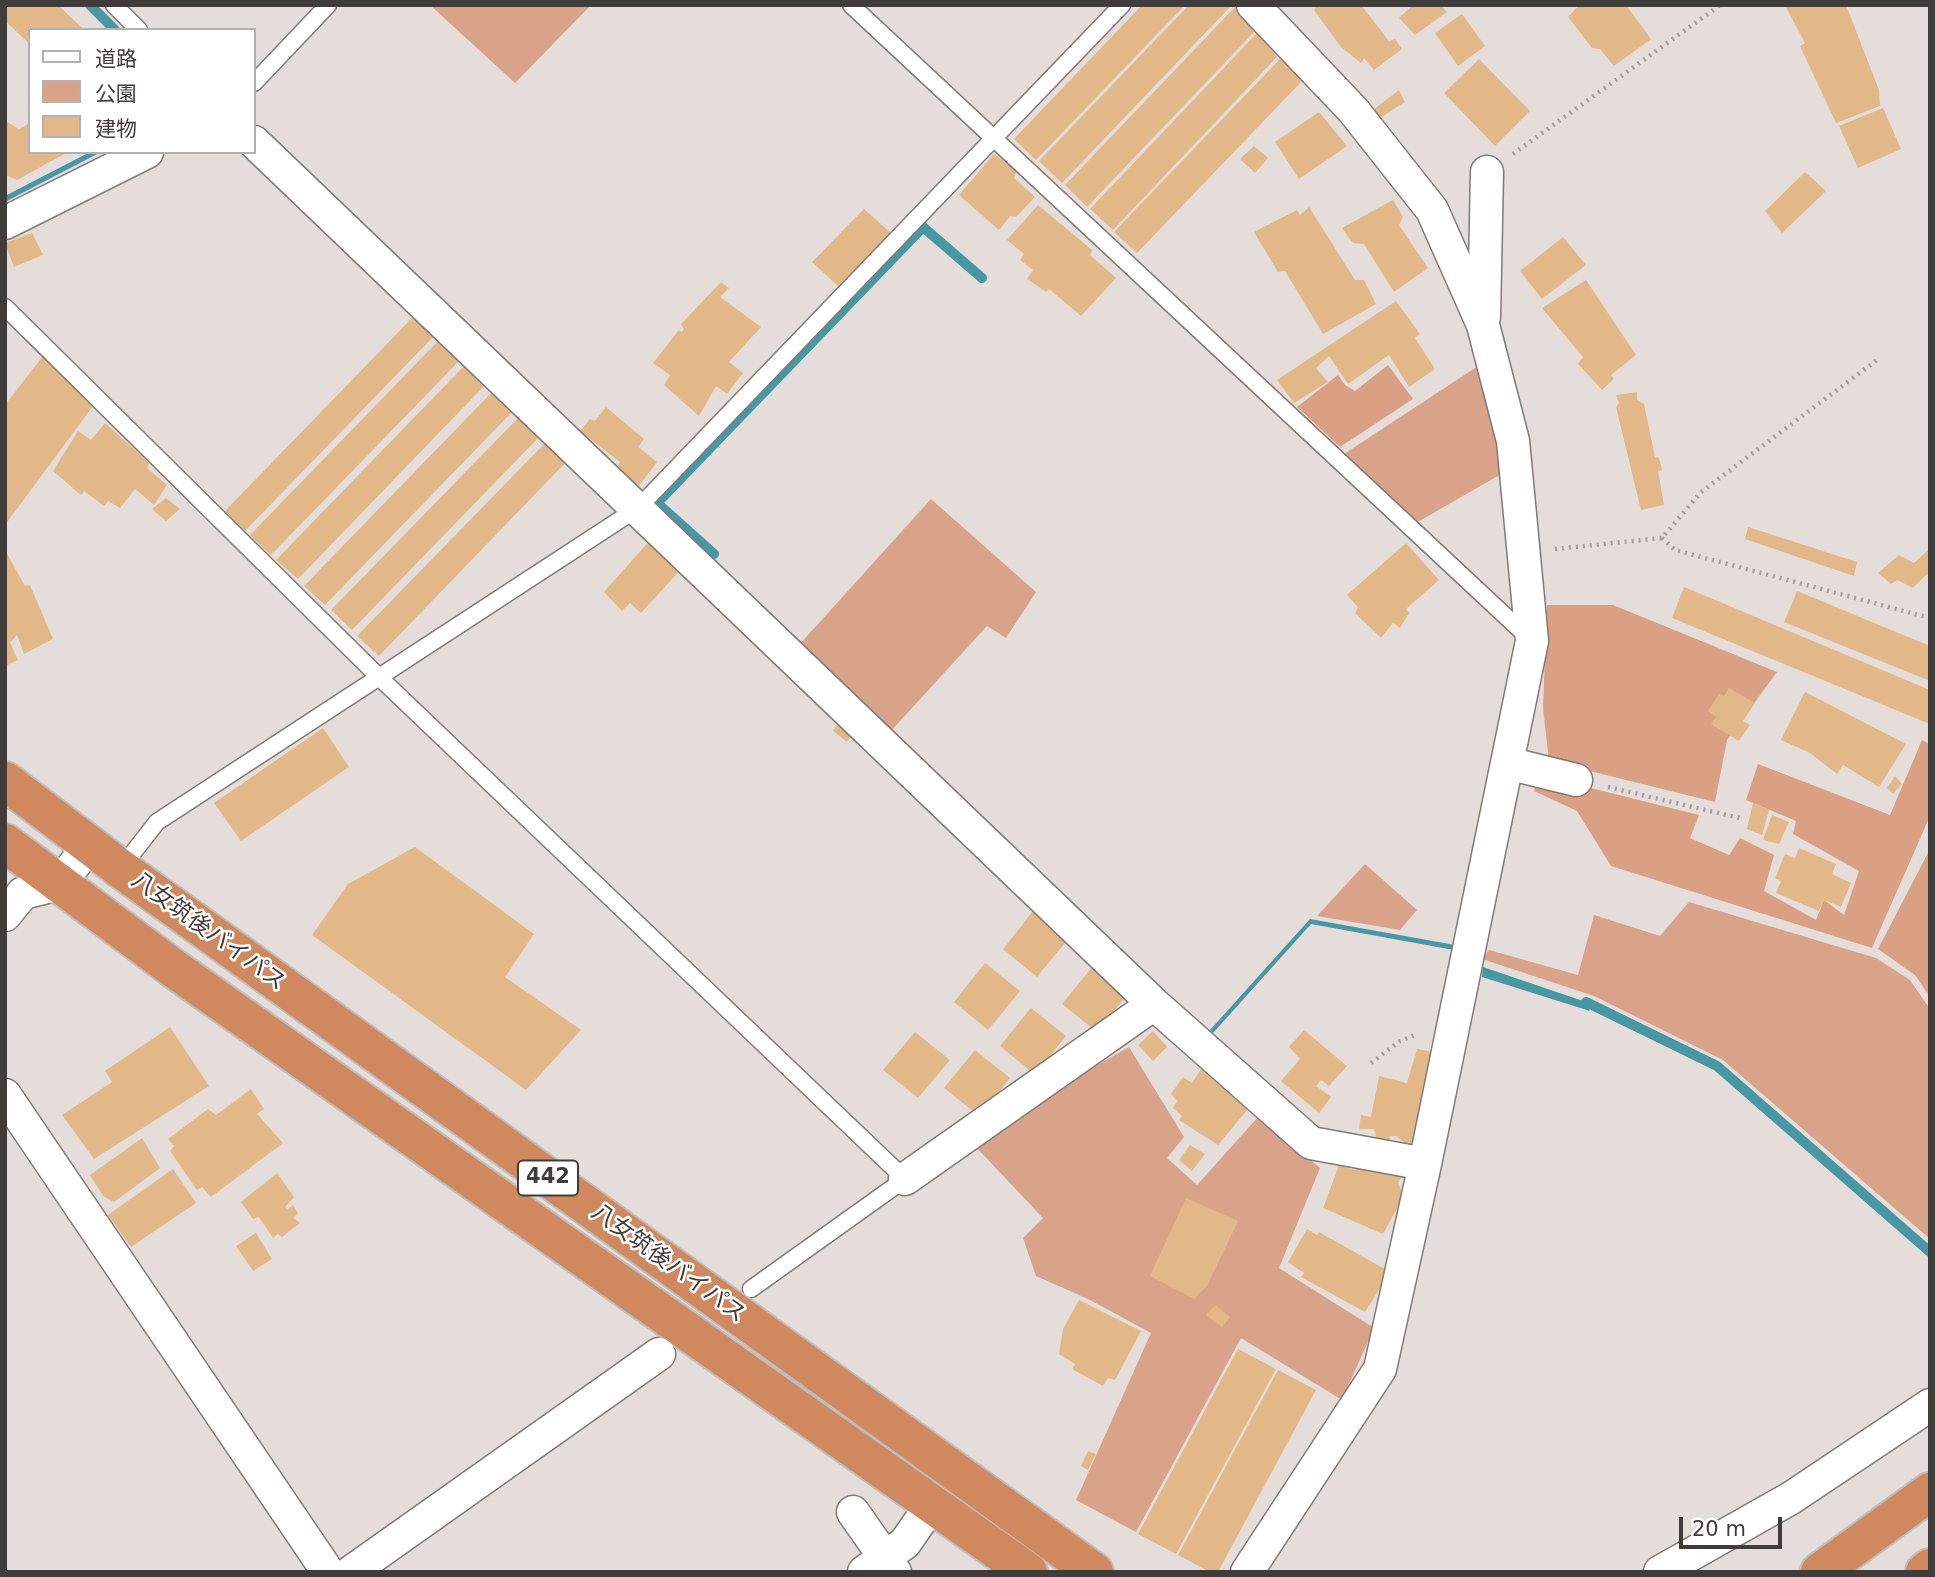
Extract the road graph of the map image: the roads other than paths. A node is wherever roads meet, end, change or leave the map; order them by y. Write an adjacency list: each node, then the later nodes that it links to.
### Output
1 (114, 5): 6 (lane)
2 (328, 5): 7 (lane)
3 (851, 5): 8 (lane)
4 (1122, 5): 8 (lane)
5 (1257, 7): 14 (street)
6 (137, 28)
7 (256, 81)
8 (993, 137): 15 (lane); 16 (lane)
9 (256, 144): 15 (street)
10 (143, 154): 12 (street)
11 (1487, 172): 14 (street)
12 (5, 223)
13 (5, 307): 17 (lane)
14 (1484, 328): 16 (street)
15 (638, 508): 17 (lane); 26 (street)
16 (1532, 641): 18 (street)
17 (380, 678): 23 (lane); 29 (lane)
18 (1507, 763): 19 (street); 28 (street)
19 (1576, 780)
20 (5, 781): 22 (highway, 八女筑後バイパス / 442)
21 (5, 843): 24 (highway, 八女筑後バイパス / 442)
22 (89, 846): 23 (highway, 八女筑後バイパス / 442); 24 (street)
23 (121, 869): 41 (highway, 八女筑後バイパス / 442)
24 (59, 884): 25 (street); 34 (highway, 八女筑後バイパス / 442)
25 (5, 915)
26 (1154, 1004): 28 (street); 29 (street)
27 (5, 1096): 38 (street)
28 (1425, 1164): 42 (street)
29 (905, 1179): 30 (lane)
30 (751, 1289)
31 (659, 1354): 39 (street)
32 (1930, 1405): 43 (street)
33 (1930, 1492): 44 (highway)
34 (932, 1504): 36 (street); 40 (highway, 八女筑後バイパス / 442)
35 (853, 1512): 36 (street)
36 (881, 1567)
37 (1930, 1568): 45 (highway)
38 (328, 1572)
39 (351, 1572)
40 (1028, 1572)
41 (1094, 1572)
42 (1247, 1572)
43 (1660, 1572)
44 (1820, 1572)
45 (1924, 1572)

